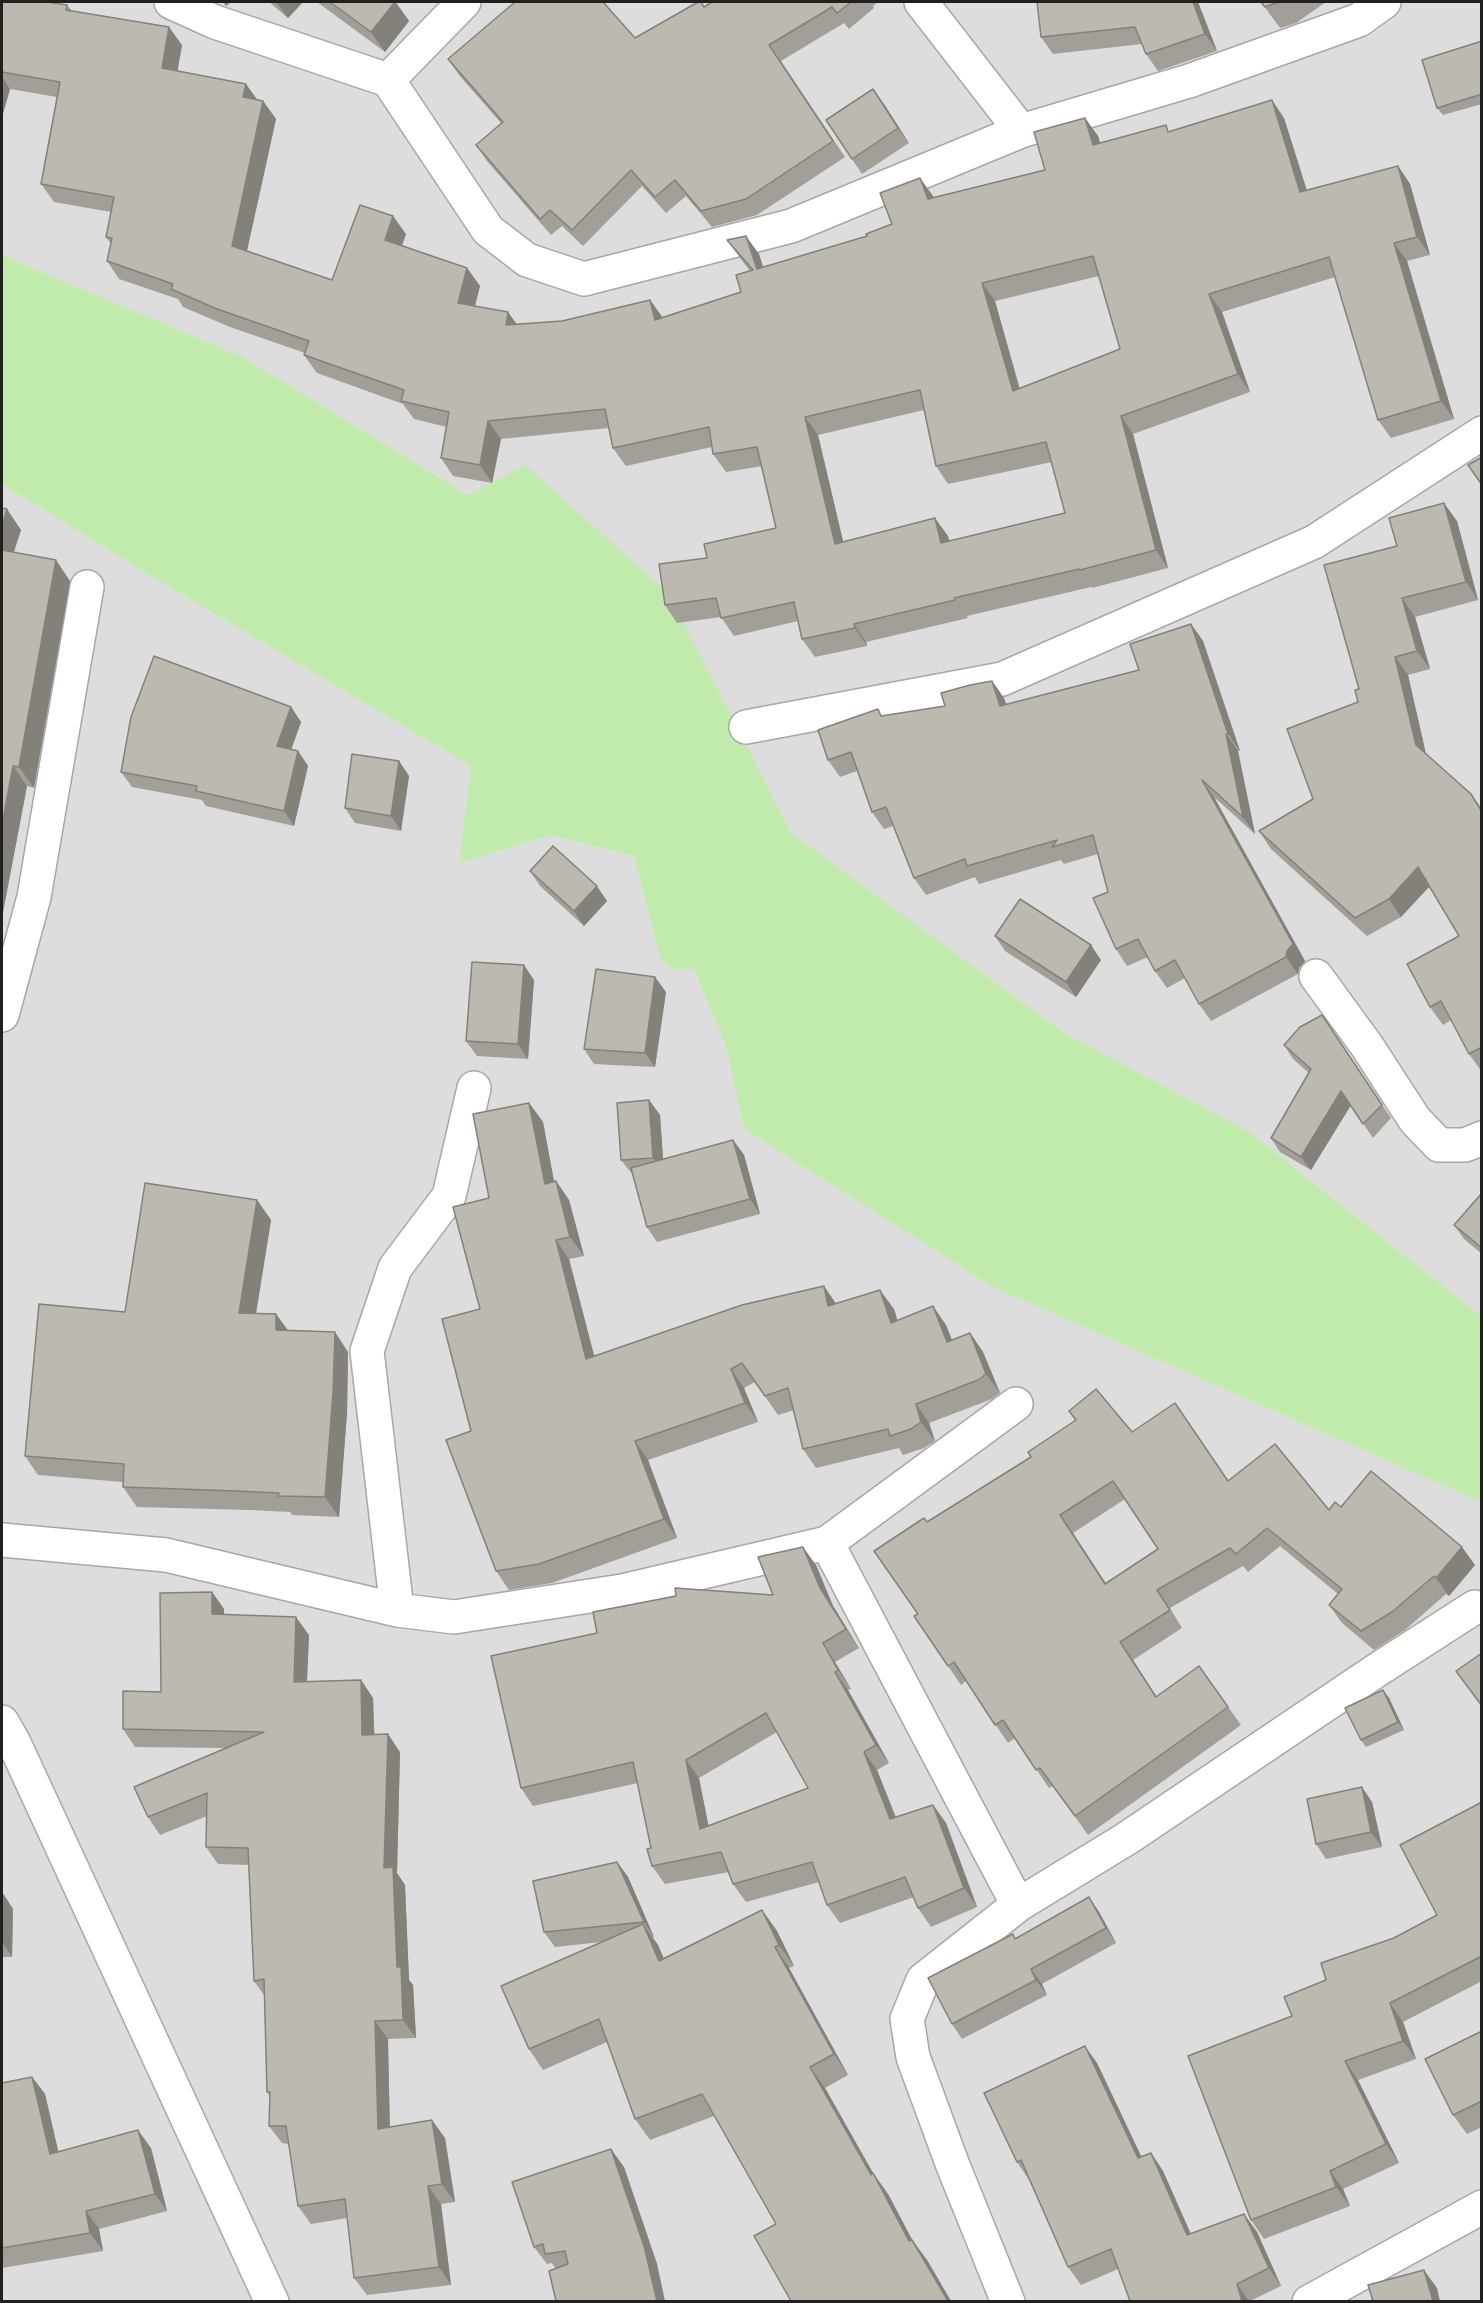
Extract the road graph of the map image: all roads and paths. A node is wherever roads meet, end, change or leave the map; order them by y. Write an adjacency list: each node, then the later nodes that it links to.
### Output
1 (171, 2): 5 (street)
2 (464, 2): 5 (street)
3 (921, 2): 6 (street)
4 (1384, 2): 6 (street)
5 (388, 80): 6 (street)
6 (1021, 131)
7 (1482, 433): 9 (street)
8 (87, 587): 11 (street)
9 (746, 727)
10 (1316, 976): 13 (street)
11 (2, 1015)
12 (474, 1088): 18 (street)
13 (1482, 1138)
14 (1016, 1404): 16 (street)
15 (2, 1540): 18 (street)
16 (828, 1543): 18 (street); 20 (street)
17 (1475, 1607): 20 (street)
18 (397, 1610)
19 (2, 1722): 22 (street)
20 (1018, 1905): 23 (street)
21 (1482, 2207): 24 (street)
22 (272, 2301)
23 (1008, 2301)
24 (1309, 2301)

